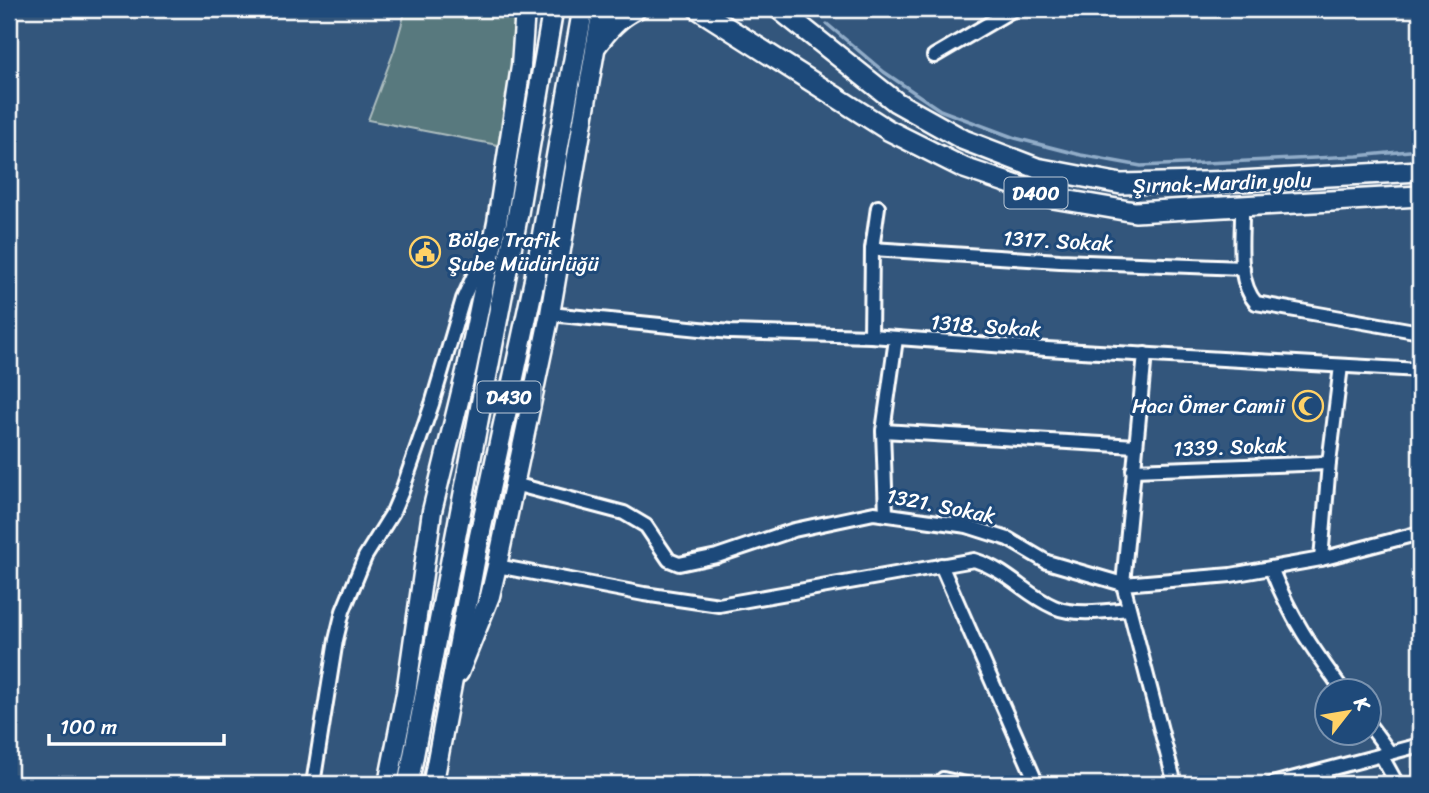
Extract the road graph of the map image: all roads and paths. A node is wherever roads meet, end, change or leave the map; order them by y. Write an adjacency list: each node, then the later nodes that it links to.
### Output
1 (525, 9): 16 (main road)
2 (554, 9): 46 (highway, D430)
3 (583, 9): 39 (highway, D430)
4 (602, 9): 9 (main road)
5 (636, 9): 9 (highway)
6 (698, 9): 13 (highway, Şırnak-Mardin yolu / D400)
7 (779, 9): 11 (highway, Şırnak-Mardin yolu / D400)
8 (1014, 9): 10 (street)
9 (596, 46): 18 (main road)
10 (934, 56)
11 (1420, 171)
12 (1420, 196): 13 (highway, Şırnak-Mardin yolu / D400)
13 (1242, 206): 17 (street)
14 (878, 207): 15 (street)
15 (872, 249): 17 (street, 1317. Sokak); 20 (street)
16 (490, 255): 44 (street); 45 (main road)
17 (1243, 268): 19 (street)
18 (550, 314): 20 (street, 1318. Sokak); 29 (main road)
19 (1420, 332)
20 (871, 336): 21 (street, 1318. Sokak)
21 (896, 339): 22 (street, 1318. Sokak); 25 (street)
22 (1145, 354): 23 (street, 1318. Sokak); 26 (street)
23 (1341, 366): 24 (street, 1318. Sokak); 27 (street)
24 (1420, 370)
25 (883, 431): 26 (street); 30 (street)
26 (1136, 446): 28 (street)
27 (1329, 463): 28 (street, 1339. Sokak); 32 (street)
28 (1133, 470): 36 (street)
29 (514, 484): 30 (street, 1321. Sokak); 34 (main road)
30 (886, 514): 36 (street, 1321. Sokak)
31 (1419, 535): 32 (street, 1321. Sokak)
32 (1321, 559): 35 (street, 1321. Sokak)
33 (941, 565): 34 (street); 37 (street); 49 (street)
34 (497, 566): 39 (main road)
35 (1271, 568): 36 (street, 1321. Sokak); 38 (street)
36 (1123, 584): 37 (street)
37 (1129, 609): 50 (street)
38 (1334, 678)
39 (451, 692): 47 (highway, D430)
40 (1420, 745): 42 (street)
41 (1382, 748): 42 (street)
42 (1385, 754): 51 (street); 52 (street)
43 (943, 779): 48 (street)
44 (313, 784)
45 (388, 784)
46 (408, 784)
47 (433, 784)
48 (966, 784)
49 (1037, 784)
50 (1174, 784)
51 (1272, 784)
52 (1397, 784)

